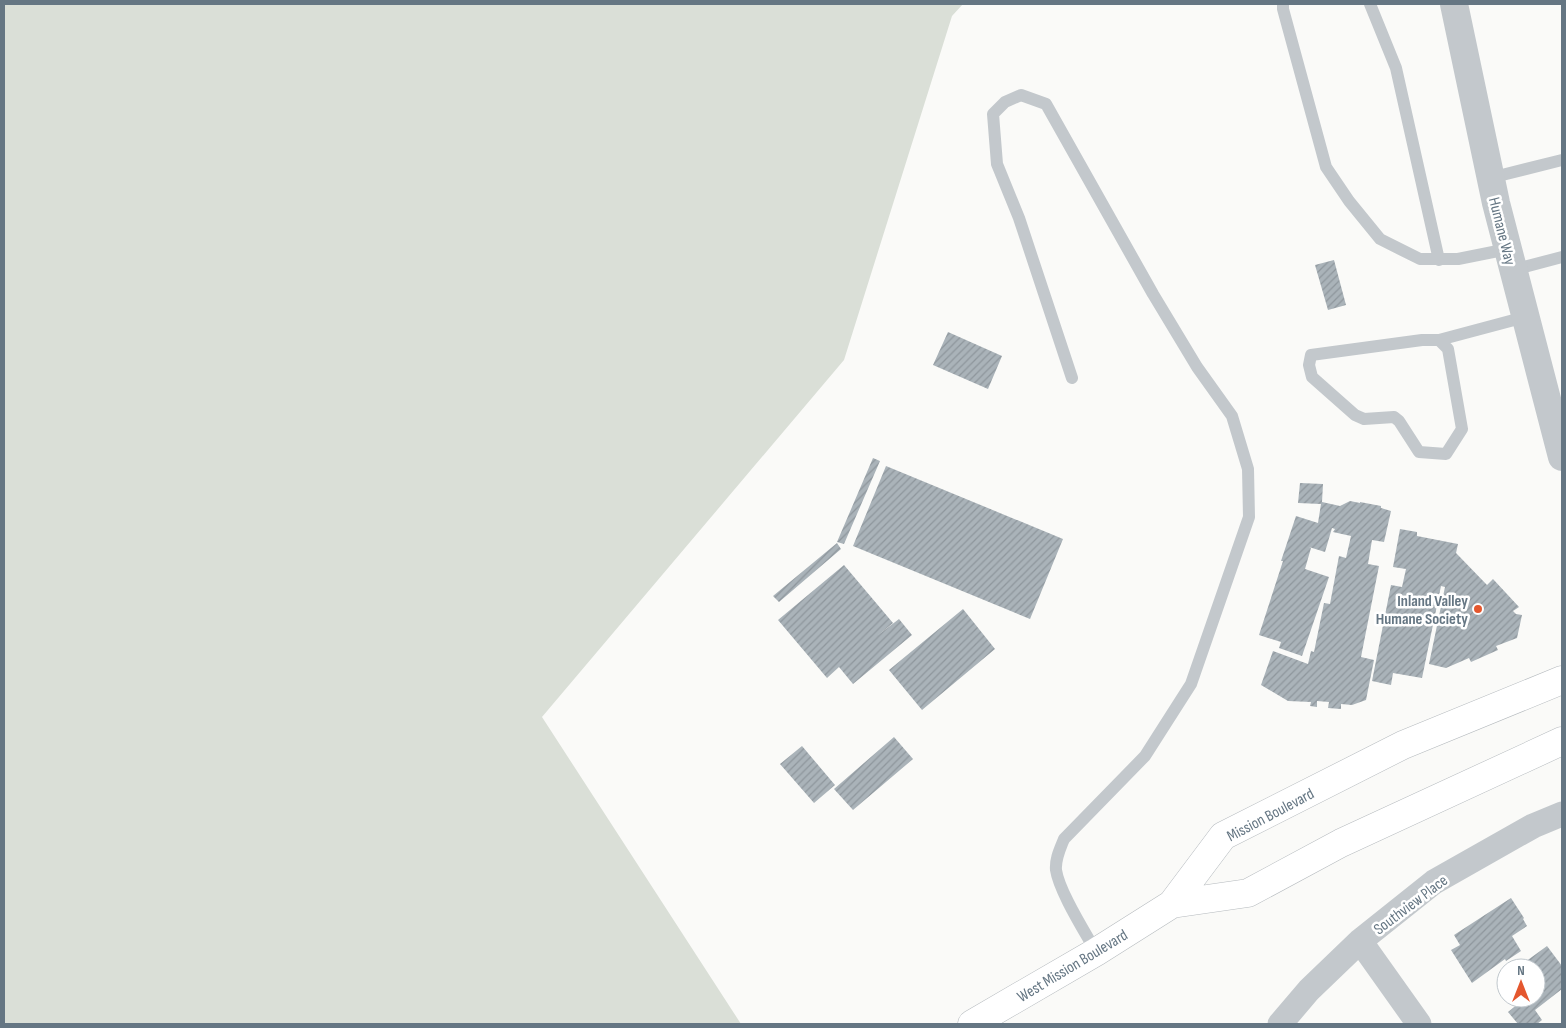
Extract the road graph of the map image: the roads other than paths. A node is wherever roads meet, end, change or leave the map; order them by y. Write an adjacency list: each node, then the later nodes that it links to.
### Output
1 (1283, 4): 7 (lane)
2 (1370, 4): 7 (lane)
3 (1454, 4): 5 (street, Humane Way)
4 (1562, 160): 5 (lane)
5 (1490, 178): 8 (street, Humane Way)
6 (1562, 256): 8 (lane)
7 (1439, 260): 8 (lane)
8 (1510, 260): 9 (street, Humane Way)
9 (1525, 317): 10 (lane); 12 (street, Humane Way)
10 (1439, 340): 10 (lane)
11 (1072, 378): 18 (lane)
12 (1562, 457)
13 (1562, 680): 16 (main road, Mission Boulevard)
14 (1562, 741): 16 (main road)
15 (1562, 814): 17 (street, Southview Place)
16 (1172, 904): 18 (main road, West Mission Boulevard)
17 (1360, 941): 20 (street, Southview Place); 21 (street)
18 (1096, 952): 19 (main road, West Mission Boulevard)
19 (972, 1024)
20 (1280, 1024)
21 (1419, 1024)

